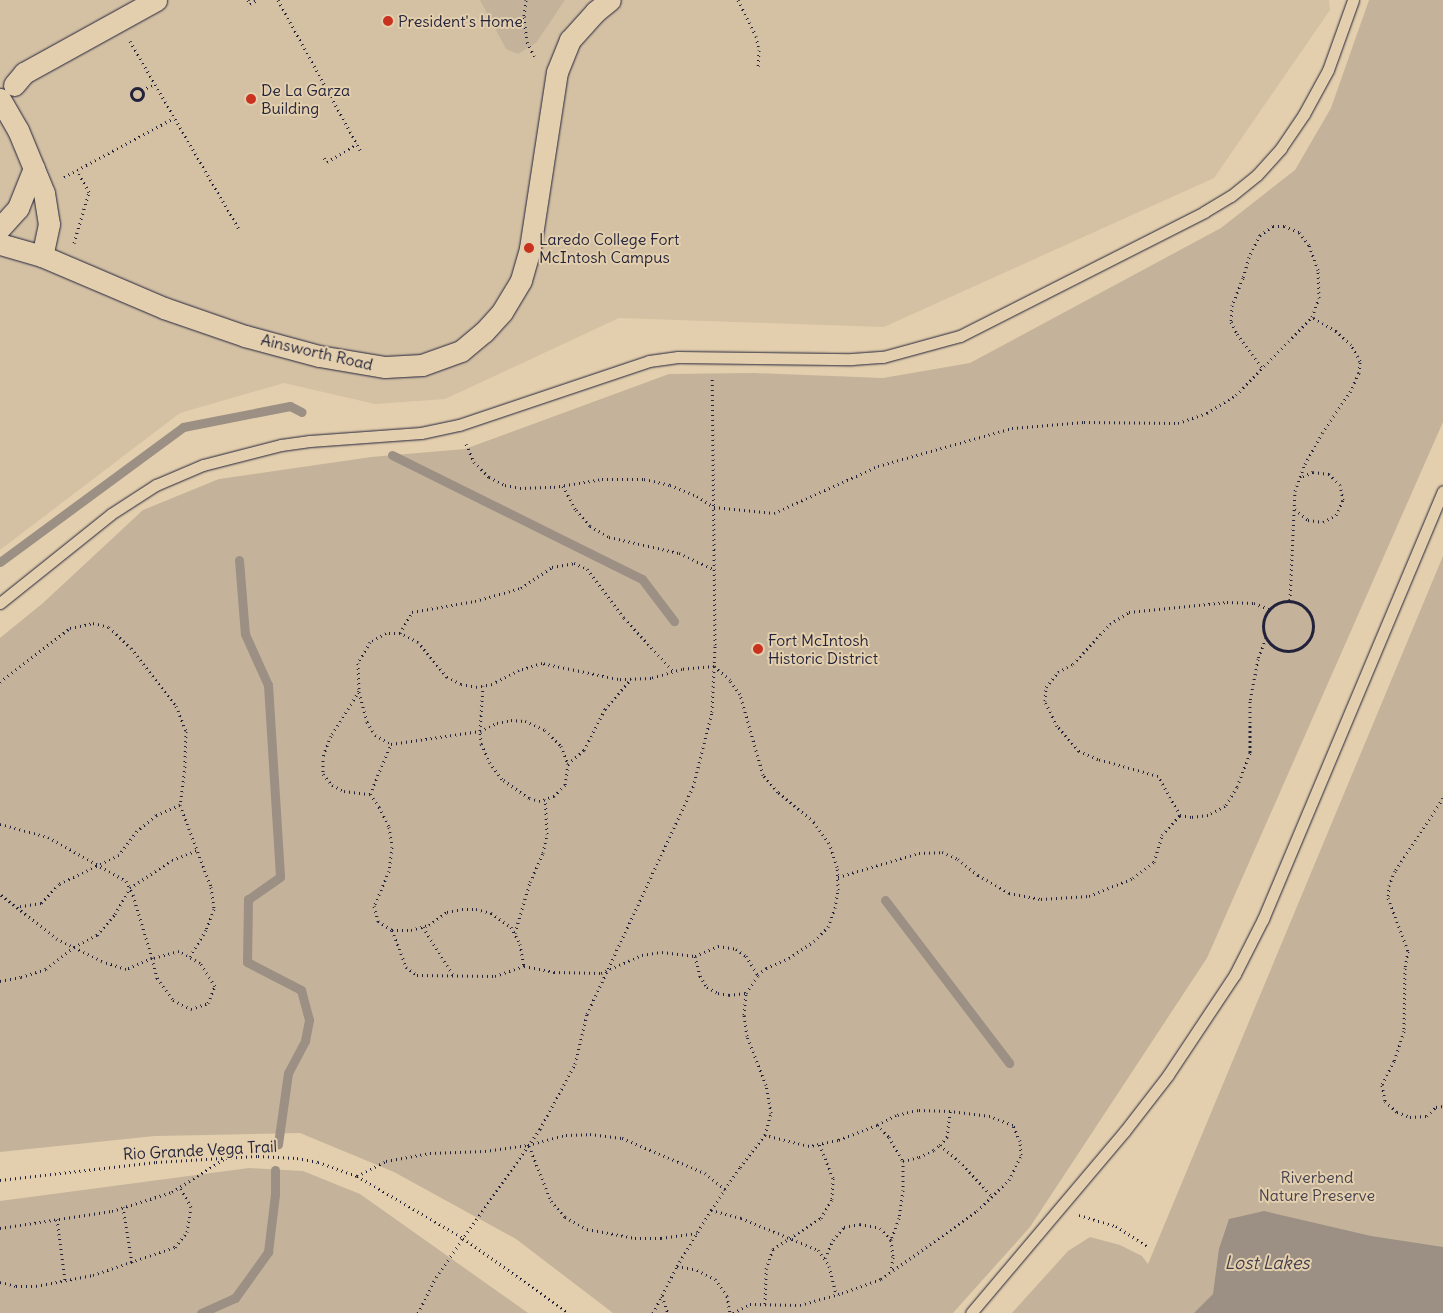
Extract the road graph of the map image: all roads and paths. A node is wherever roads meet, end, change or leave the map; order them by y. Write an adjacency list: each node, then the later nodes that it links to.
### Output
1 (156, 0): 11 (street)
2 (248, 0): 3 (path)
3 (257, 0)
4 (278, 0): 18 (path)
5 (526, 0): 12 (path)
6 (610, 0): 28 (street, Ainsworth Road)
7 (738, 0): 10 (path)
8 (745, 0): 10 (path)
9 (1353, 0): 30 (lane)
10 (742, 6): 13 (path)
11 (119, 20): 14 (path); 16 (street)
12 (534, 56)
13 (758, 67)
14 (155, 84): 15 (path); 17 (path)
15 (142, 90)
16 (7, 92): 21 (street)
17 (174, 118): 22 (path); 25 (path)
18 (357, 144): 19 (path); 20 (path)
19 (360, 150)
20 (324, 158)
21 (34, 168): 24 (street); 28 (street)
22 (77, 170): 23 (path); 26 (path)
23 (61, 178)
24 (0, 228)
25 (239, 229)
26 (74, 243)
27 (0, 244): 28 (street, Ainsworth Road)
28 (42, 256)
29 (1312, 318): 31 (path); 31 (path); 33 (path)
30 (711, 357): 32 (lane); 36 (path)
31 (1262, 368): 36 (path)
32 (459, 424): 34 (path); 40 (lane)
33 (1300, 478): 37 (path); 37 (path)
34 (563, 486): 36 (path); 38 (path)
35 (1443, 491): 93 (lane)
36 (714, 507): 38 (path)
37 (1295, 509): 39 (path)
38 (713, 569): 44 (path)
39 (1290, 600): 41 (path); 43 (path)
40 (0, 603)
41 (1269, 609): 43 (path); 57 (path)
42 (400, 633): 45 (path); 48 (path); 49 (path)
43 (1266, 638): 57 (path)
44 (714, 666): 45 (path); 61 (path); 73 (path)
45 (673, 672): 46 (path)
46 (631, 679): 48 (path); 52 (path)
47 (0, 682): 56 (path)
48 (483, 686): 50 (path)
49 (359, 691): 51 (path); 53 (path)
50 (480, 731): 51 (path); 52 (path); 55 (path)
51 (391, 744): 53 (path)
52 (568, 764): 55 (path)
53 (370, 794): 66 (path)
54 (1443, 798): 78 (path)
55 (545, 799): 67 (path)
56 (180, 805): 59 (path); 60 (path)
57 (1180, 815): 61 (path)
58 (0, 824): 60 (path)
59 (198, 850): 62 (path); 70 (path)
60 (100, 866): 62 (path); 64 (path)
61 (838, 877): 74 (path)
62 (130, 888): 68 (path); 71 (path)
63 (0, 894): 64 (path)
64 (16, 908): 68 (path)
65 (423, 927): 66 (path); 67 (path); 75 (path)
66 (392, 930): 75 (path)
67 (515, 934): 72 (path)
68 (74, 946): 71 (path); 76 (path)
69 (695, 956): 73 (path); 74 (path); 77 (path)
70 (190, 957): 71 (path); 71 (path)
71 (152, 958)
72 (524, 966): 73 (path); 75 (path)
73 (606, 971): 83 (path)
74 (758, 975): 77 (path)
75 (454, 976)
76 (0, 980)
77 (746, 993): 81 (path)
78 (1443, 1106)
79 (950, 1111): 80 (path); 84 (path); 91 (path)
80 (877, 1125): 82 (path); 86 (path)
81 (765, 1135): 82 (path); 90 (path)
82 (819, 1144): 98 (path)
83 (528, 1145): 87 (path); 90 (path); 97 (path); 99 (path)
84 (940, 1145): 86 (path); 91 (path)
85 (224, 1158): 87 (path, Rio Grande Vega Trail); 88 (path, Rio Grande Vega Trail); 89 (path)
86 (903, 1160): 100 (path)
87 (357, 1176): 99 (path, Rio Grande Vega Trail)
88 (0, 1180)
89 (180, 1187): 92 (path); 103 (path)
90 (725, 1189): 94 (path)
91 (992, 1196): 105 (path)
92 (122, 1207): 95 (path); 103 (path)
93 (1059, 1209): 101 (path); 116 (lane)
94 (711, 1210): 97 (path); 98 (path)
95 (58, 1219): 96 (path); 106 (path)
96 (0, 1228)
97 (697, 1233): 104 (path)
98 (792, 1237): 102 (path); 110 (path)
99 (463, 1238): 111 (path); 112 (path, Rio Grande Vega Trail)
100 (891, 1240): 102 (path); 105 (path)
101 (1148, 1247)
102 (824, 1259): 108 (path)
103 (132, 1263): 106 (path)
104 (677, 1266): 109 (path); 115 (path)
105 (891, 1272): 108 (path)
106 (65, 1280): 107 (path)
107 (0, 1282)
108 (836, 1295): 110 (path)
109 (662, 1296): 113 (path); 114 (path)
110 (765, 1304): 115 (path)
111 (418, 1313)
112 (569, 1313)
113 (653, 1313)
114 (668, 1313)
115 (732, 1313)
116 (970, 1313)

